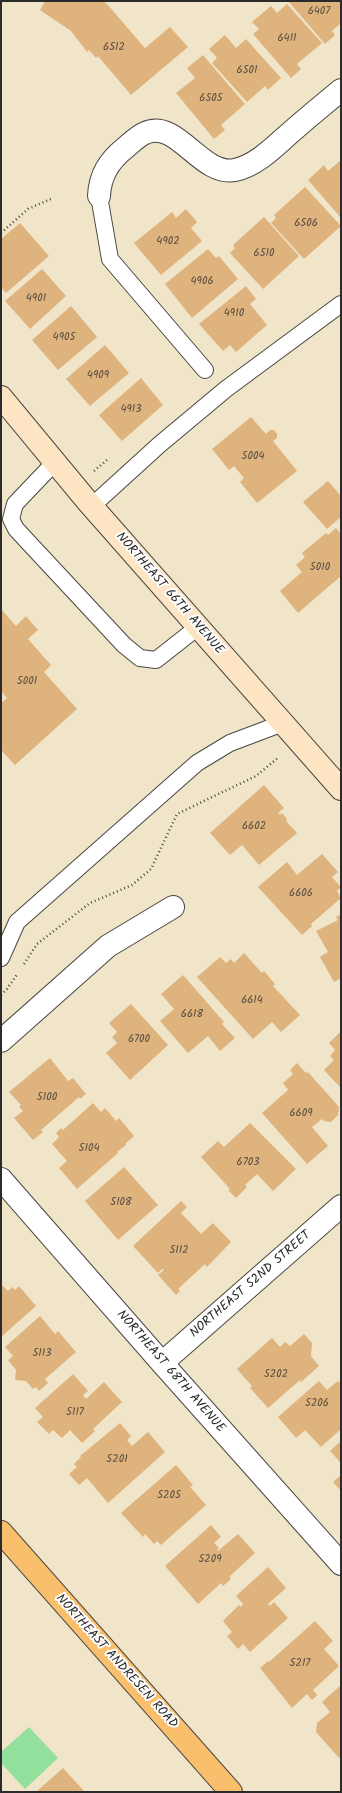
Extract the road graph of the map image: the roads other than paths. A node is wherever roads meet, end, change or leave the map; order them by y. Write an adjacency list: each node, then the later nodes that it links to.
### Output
1 (341, 90): 2 (street)
2 (99, 196): 4 (lane)
3 (341, 304): 7 (lane)
4 (205, 370)
5 (1, 397): 6 (street, NORTHEAST 66TH AVENUE)
6 (55, 462): 7 (street, NORTHEAST 66TH AVENUE); 8 (lane)
7 (92, 506): 8 (street, NORTHEAST 66TH AVENUE)
8 (198, 627): 9 (street, NORTHEAST 66TH AVENUE)
9 (283, 723): 10 (street, NORTHEAST 66TH AVENUE); 12 (lane)
10 (341, 789)
11 (173, 907): 13 (street)
12 (1, 958)
13 (1, 1041)
14 (1, 1179): 16 (street, NORTHEAST 68TH AVENUE)
15 (341, 1206): 16 (street, NORTHEAST 52ND STREET)
16 (162, 1363): 18 (street, NORTHEAST 68TH AVENUE)
17 (1, 1532): 19 (main road, NORTHEAST ANDRESEN ROAD)
18 (341, 1564)
19 (231, 1792)

